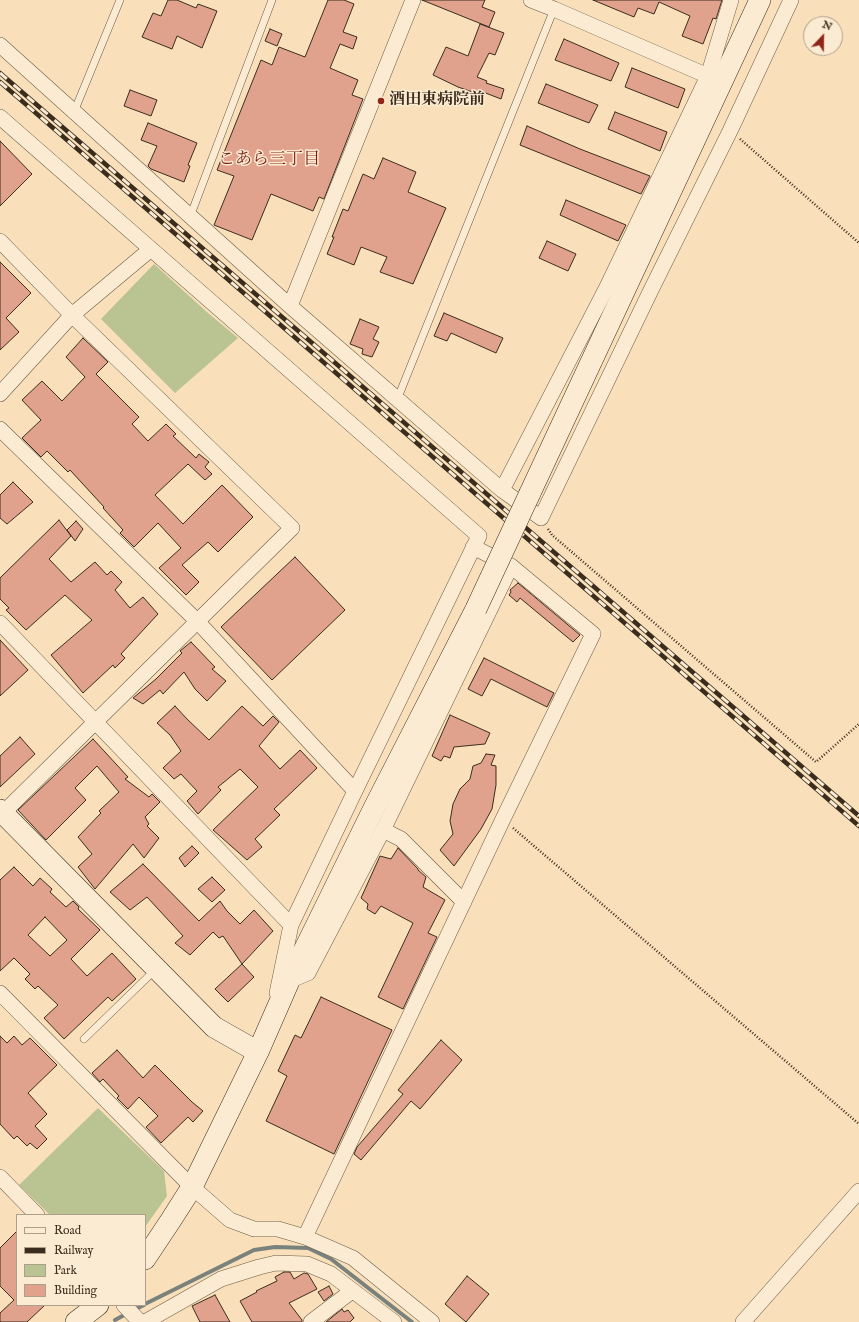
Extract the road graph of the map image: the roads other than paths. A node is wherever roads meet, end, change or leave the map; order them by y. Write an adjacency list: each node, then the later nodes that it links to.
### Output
1 (120, 0): 11 (lane)
2 (272, 0): 13 (lane)
3 (413, 0): 16 (street)
4 (531, 0): 8 (street)
5 (731, 0): 10 (street)
6 (760, 0): 33 (street, bridge)
7 (791, 0): 21 (street)
8 (554, 9): 10 (street); 19 (lane)
9 (0, 45): 11 (street)
10 (708, 76): 21 (street)
11 (74, 112): 13 (street)
12 (0, 117): 15 (street)
13 (190, 217): 16 (street)
14 (0, 241): 17 (street)
15 (151, 249): 17 (street); 22 (street)
16 (290, 306): 19 (street)
17 (72, 315): 18 (street); 24 (street)
18 (0, 394)
19 (397, 400): 21 (street)
20 (0, 429): 24 (street)
21 (502, 490)
22 (472, 547): 23 (street); 27 (street)
23 (511, 566): 29 (street); 30 (street)
24 (197, 621): 26 (street); 27 (street)
25 (0, 623): 26 (street)
26 (96, 721): 28 (street); 31 (street)
27 (355, 791): 31 (street)
28 (1, 813): 32 (street)
29 (383, 830): 30 (street); 33 (street)
30 (464, 902): 42 (street)
31 (291, 925): 35 (street)
32 (156, 969): 36 (lane); 37 (street)
33 (289, 981): 35 (street)
34 (0, 993): 39 (street)
35 (271, 1020): 37 (street)
36 (84, 1039)
37 (258, 1052): 39 (street)
38 (0, 1177): 41 (street)
39 (192, 1187): 42 (street); 43 (street)
40 (859, 1190): 54 (street)
41 (36, 1214)
42 (305, 1237): 45 (street)
43 (146, 1258)
44 (352, 1291): 48 (street); 49 (street); 51 (street)
45 (395, 1296): 48 (street); 53 (street)
46 (97, 1306): 50 (street)
47 (125, 1306): 49 (street)
48 (382, 1312): 52 (street)
49 (141, 1321)
50 (76, 1322)
51 (311, 1322)
52 (394, 1322)
53 (432, 1322)
54 (743, 1322)

